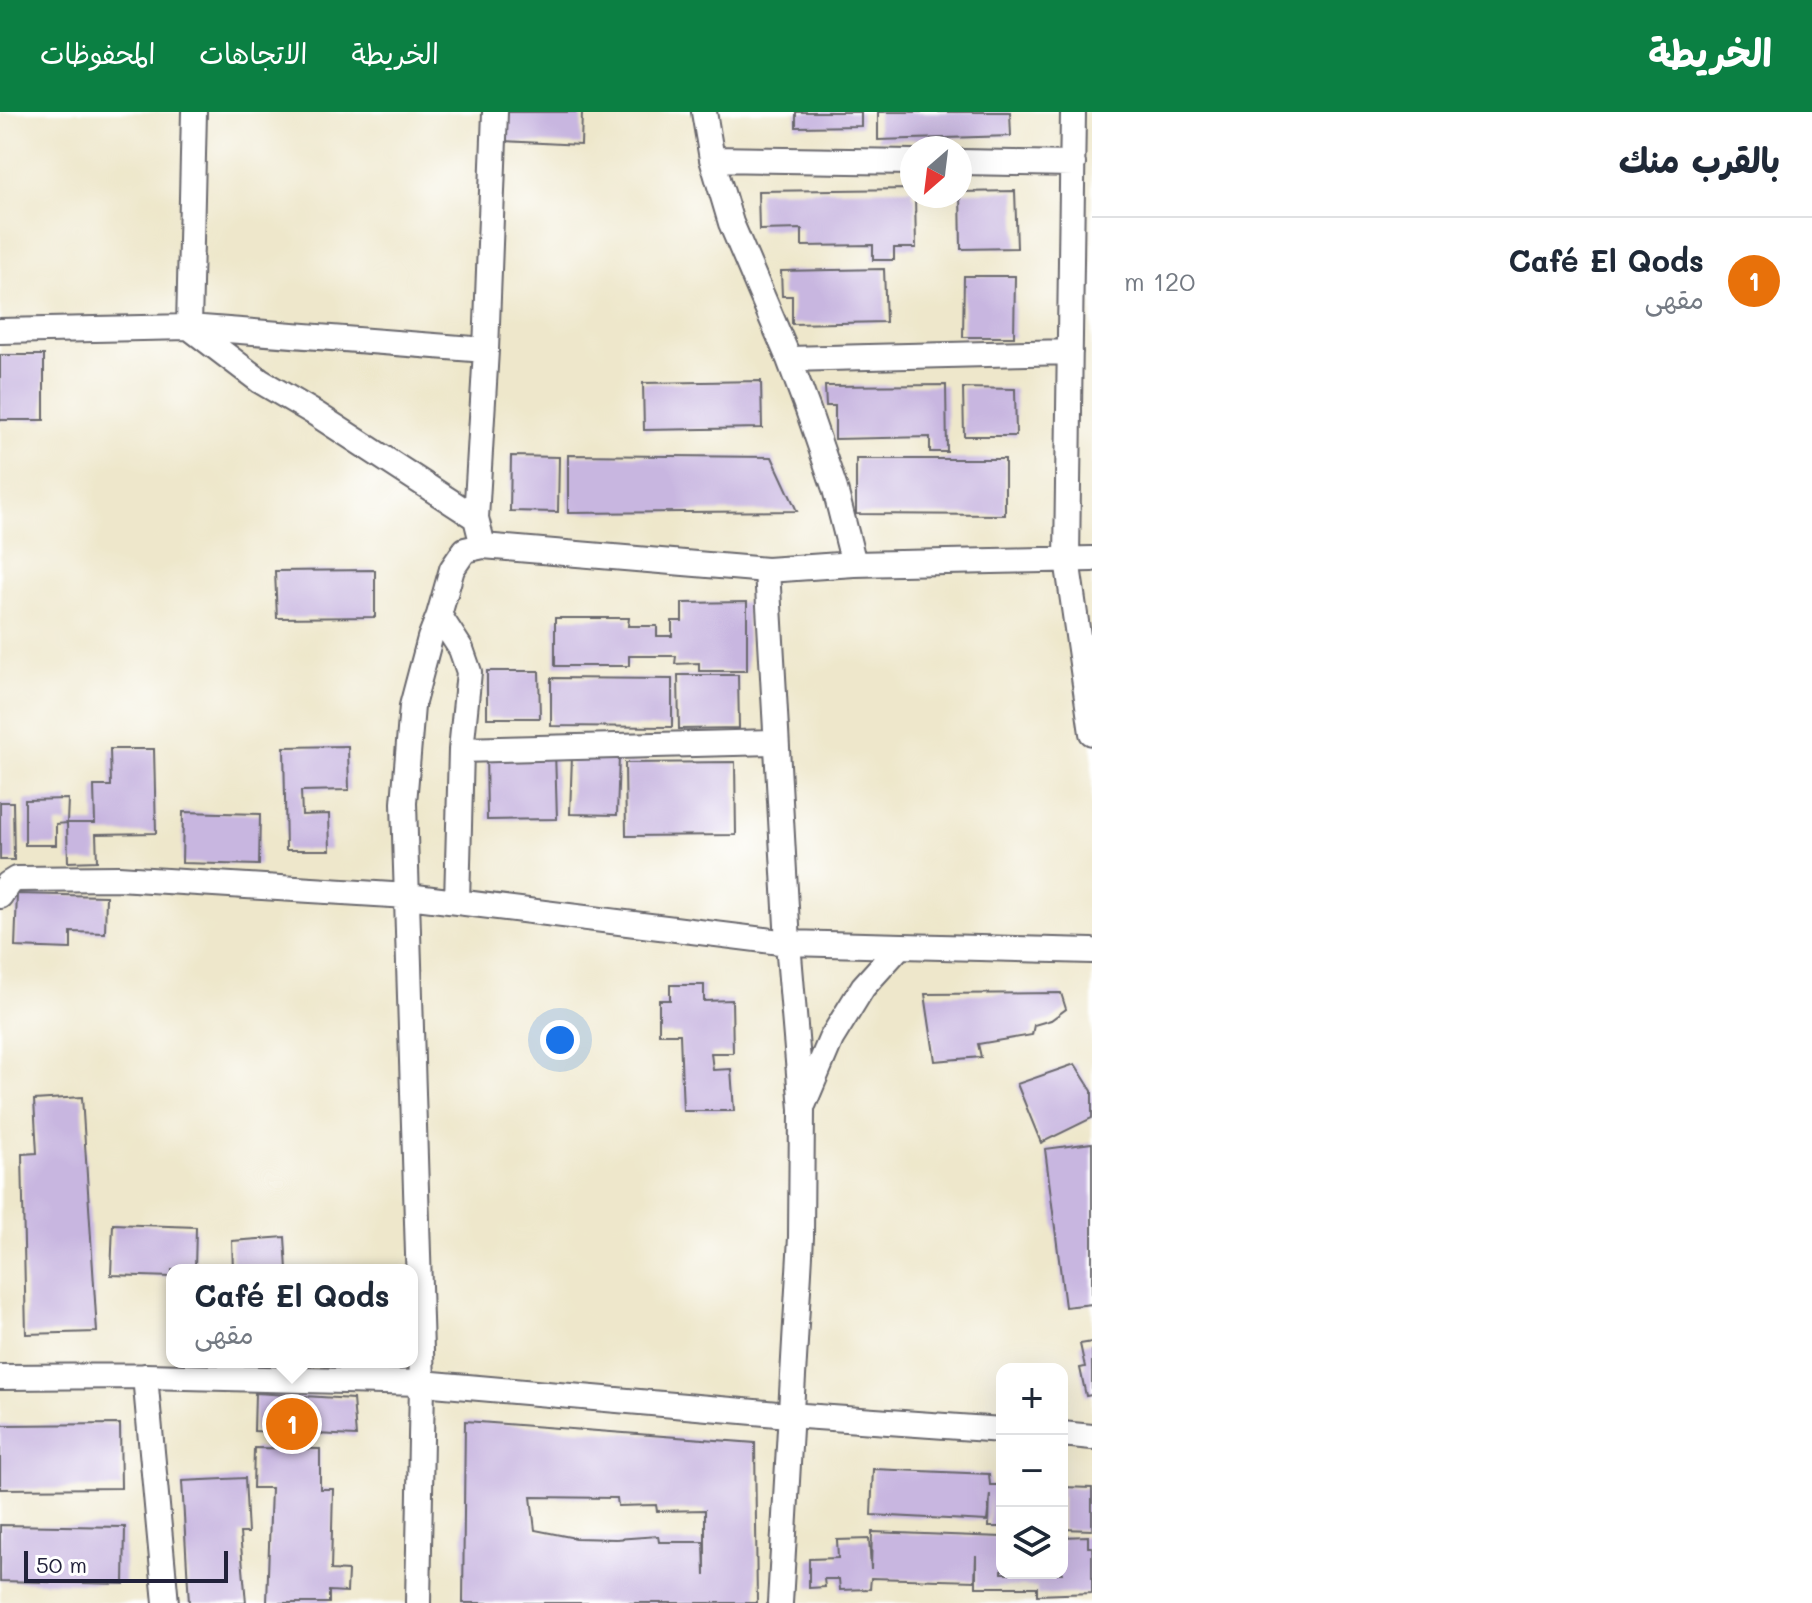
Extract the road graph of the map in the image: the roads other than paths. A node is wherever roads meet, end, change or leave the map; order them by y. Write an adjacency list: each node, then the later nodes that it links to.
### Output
1 (194, 112): 10 (street)
2 (495, 112): 12 (street)
3 (704, 112): 5 (street)
4 (1073, 112): 8 (street)
5 (712, 159): 6 (street); 14 (street)
6 (900, 162)
7 (972, 162): 8 (street)
8 (1073, 164): 9 (street)
9 (1082, 289): 13 (street)
10 (189, 327): 11 (street); 12 (street); 15 (street)
11 (0, 331)
12 (486, 350): 15 (street)
13 (1070, 352): 14 (street); 17 (street)
14 (789, 359): 19 (street)
15 (476, 518): 16 (street)
16 (483, 546): 20 (street); 21 (street)
17 (1067, 559): 18 (street); 19 (street); 22 (street)
18 (1092, 559)
19 (854, 564): 20 (street)
20 (767, 570): 23 (street)
21 (439, 615): 24 (street); 26 (street)
22 (1092, 733)
23 (776, 742): 24 (street); 28 (street)
24 (461, 750): 27 (street)
25 (3, 888): 26 (street)
26 (408, 896): 27 (street); 34 (street)
27 (457, 902): 28 (street)
28 (788, 943): 29 (street); 31 (street)
29 (900, 946): 30 (street); 31 (street)
30 (1092, 951)
31 (802, 1109): 35 (street)
32 (145, 1376): 33 (street); 34 (street); 39 (street)
33 (0, 1377)
34 (422, 1383): 35 (street); 40 (street)
35 (789, 1415): 36 (street); 41 (street)
36 (996, 1430)
37 (1068, 1435): 38 (street)
38 (1092, 1437)
39 (166, 1603)
40 (418, 1603)
41 (780, 1603)

